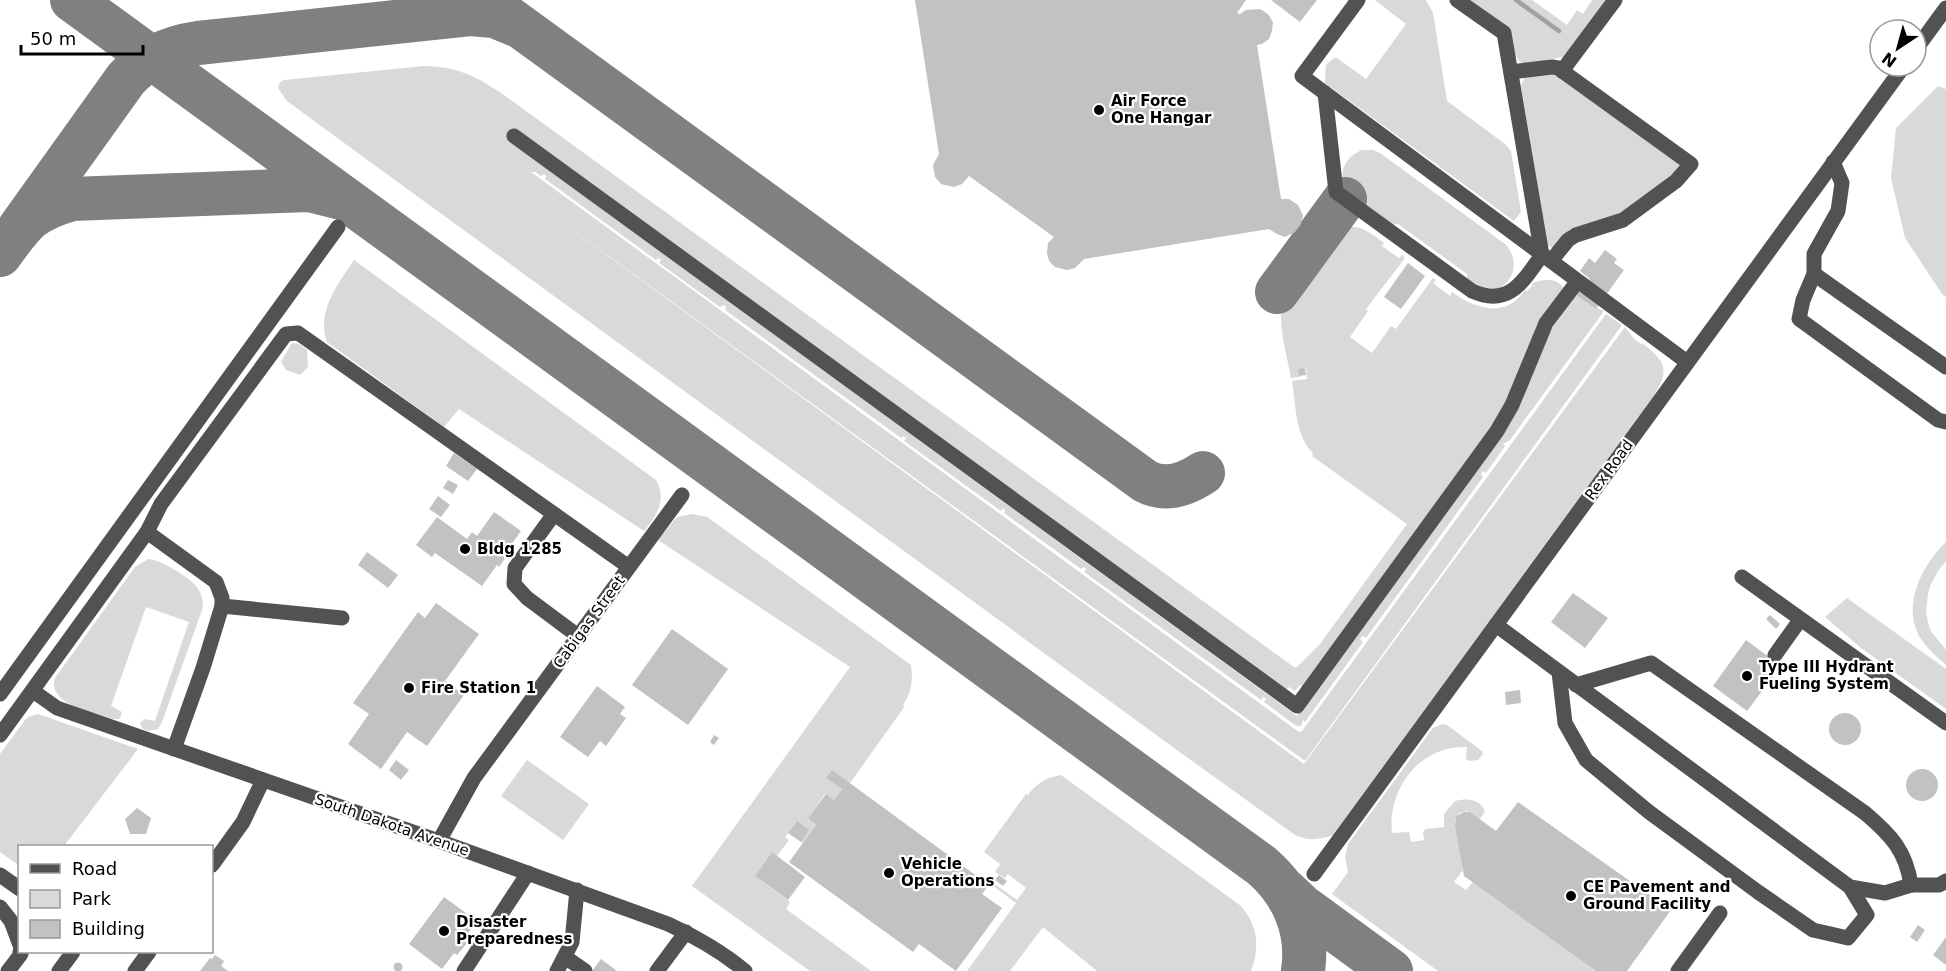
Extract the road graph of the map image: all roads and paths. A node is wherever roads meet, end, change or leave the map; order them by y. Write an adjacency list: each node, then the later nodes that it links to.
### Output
1 (1358, 0): 9 (street)
2 (1457, 0): 7 (street)
3 (1615, 0): 6 (street)
4 (1946, 8): 5 (street)
5 (1928, 33)
6 (1562, 71): 7 (street); 13 (street)
7 (1511, 72): 13 (street)
8 (1895, 78): 11 (street, Rex Road)
9 (1325, 93): 13 (street); 13 (street)
10 (514, 136): 15 (street)
11 (1833, 162): 14 (street); 18 (street, Rex Road)
12 (338, 227): 16 (street)
13 (1546, 258): 15 (street)
14 (1814, 274): 19 (street); 20 (street)
15 (1577, 282): 18 (street)
16 (273, 316): 17 (street); 35 (street)
17 (298, 333): 22 (street); 23 (street)
18 (1687, 362): 29 (street, Rex Road)
19 (1946, 367)
20 (1946, 422)
21 (682, 495): 24 (street, Cabigas Street)
22 (554, 514): 24 (street); 30 (street)
23 (147, 532): 26 (street); 34 (street)
24 (629, 567): 30 (street, Cabigas Street)
25 (1742, 578): 28 (street)
26 (222, 606): 27 (street); 38 (street)
27 (342, 618)
28 (1800, 620): 31 (street); 36 (street)
29 (1496, 625): 32 (street); 43 (street, Rex Road)
30 (578, 636): 40 (street, Cabigas Street)
31 (1775, 655)
32 (1559, 672): 33 (street); 47 (street)
33 (1576, 685): 46 (street); 47 (street)
34 (33, 691): 37 (street); 38 (street, South Dakota Avenue)
35 (0, 694)
36 (1946, 723)
37 (0, 735)
38 (174, 749): 39 (street, South Dakota Avenue)
39 (263, 780): 40 (street, South Dakota Avenue); 41 (street)
40 (439, 840): 42 (street, South Dakota Avenue)
41 (213, 864)
42 (528, 873): 49 (street, South Dakota Avenue); 61 (street)
43 (1314, 874)
44 (0, 875): 48 (street)
45 (1946, 881): 46 (street)
46 (1911, 885): 47 (street)
47 (1850, 887)
48 (18, 888)
49 (577, 890): 52 (street, South Dakota Avenue); 57 (street)
50 (0, 907): 53 (street)
51 (1720, 913): 66 (street)
52 (686, 932): 64 (street); 65 (street, South Dakota Avenue)
53 (18, 940)
54 (21, 953): 58 (street)
55 (72, 953): 59 (street)
56 (148, 953): 60 (street)
57 (565, 957): 62 (street); 63 (street)
58 (8, 971)
59 (59, 971)
60 (135, 971)
61 (464, 971)
62 (557, 971)
63 (585, 971)
64 (657, 971)
65 (745, 971)
66 (1678, 971)

